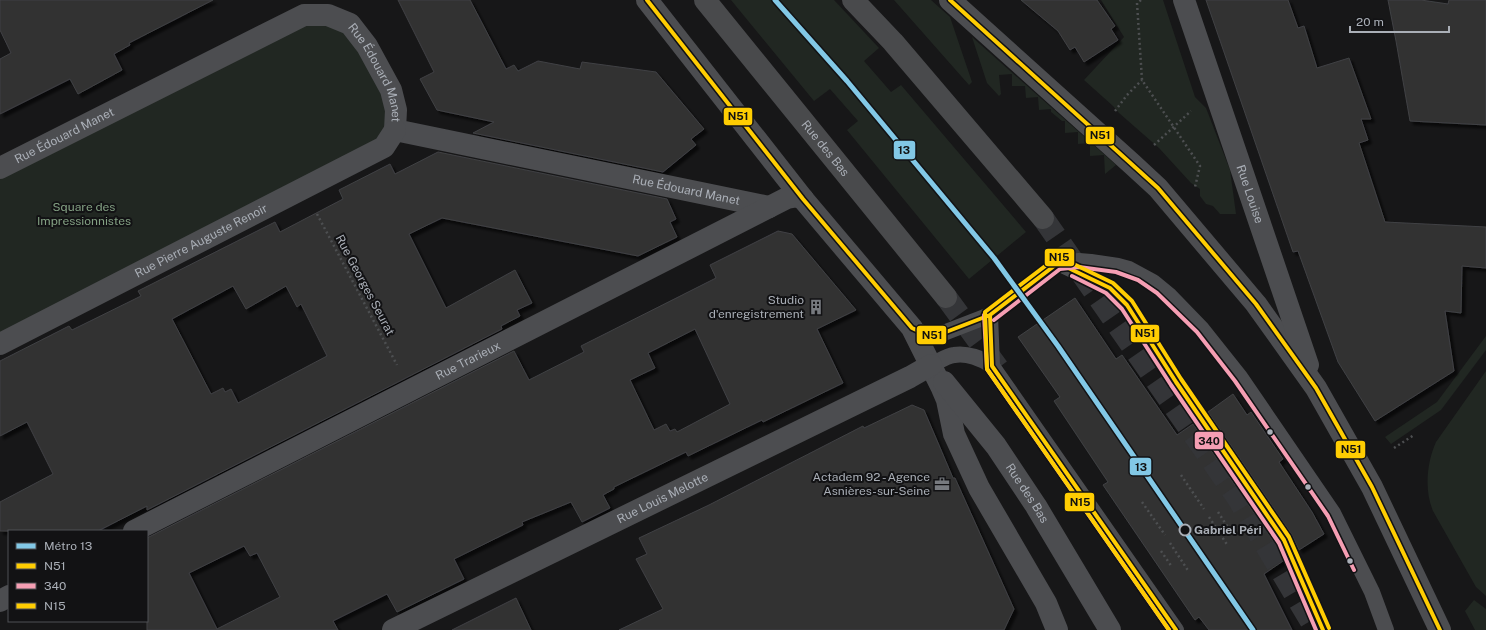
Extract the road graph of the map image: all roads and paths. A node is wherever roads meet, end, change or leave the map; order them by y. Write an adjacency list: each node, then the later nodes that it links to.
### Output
1 (647, 0): 17 (street, Rue des Bas)
2 (705, 0): 21 (main road, Rue des Bas)
3 (853, 0): 19 (main road)
4 (950, 0): 27 (street)
5 (1141, 0): 7 (path)
6 (1184, 0): 9 (street, Rue Louise)
7 (1137, 1): 8 (path)
8 (1142, 80): 10 (path); 11 (path)
9 (1217, 98): 11 (path); 27 (street, Rue Louise)
10 (1113, 113)
11 (1174, 127): 13 (path); 16 (path)
12 (395, 130): 14 (street, Rue Édouard Manet); 15 (street, Rue Pierre Auguste Renoir); 18 (street, Rue Édouard Manet)
13 (1151, 148)
14 (0, 168)
15 (304, 188): 24 (street, Rue Pierre Auguste Renoir); 28 (path, Rue Georges Seurat)
16 (1194, 194)
17 (803, 199): 18 (street, Rue Trarieux); 23 (street, Rue des Bas)
18 (769, 207): 28 (street, Rue Trarieux)
19 (1043, 218)
20 (1058, 263): 22 (lane); 48 (lane); 49 (lane)
21 (946, 297)
22 (990, 315): 23 (lane); 26 (lane)
23 (912, 328): 25 (street, Rue des Bas)
24 (0, 344)
25 (931, 365): 26 (lane); 44 (street, Rue Louis Melotte); 45 (street, Rue des Bas); 46 (street, Rue des Bas)
26 (992, 366): 47 (lane)
27 (1316, 388): 50 (street)
28 (410, 390): 37 (street, Rue Trarieux)
29 (1414, 436): 30 (path)
30 (1394, 448)
31 (1181, 475): 33 (path)
32 (1142, 502): 38 (path)
33 (1204, 509)
34 (1218, 512): 36 (path)
35 (1209, 517): 40 (path)
36 (1229, 529)
37 (136, 530)
38 (1165, 535)
39 (1170, 543): 43 (path)
40 (1228, 546)
41 (1161, 551): 42 (path)
42 (1172, 567)
43 (1189, 572)
44 (393, 630)
45 (1057, 630)
46 (1110, 630)
47 (1176, 630)
48 (1323, 630)
49 (1386, 630)
50 (1440, 630)

